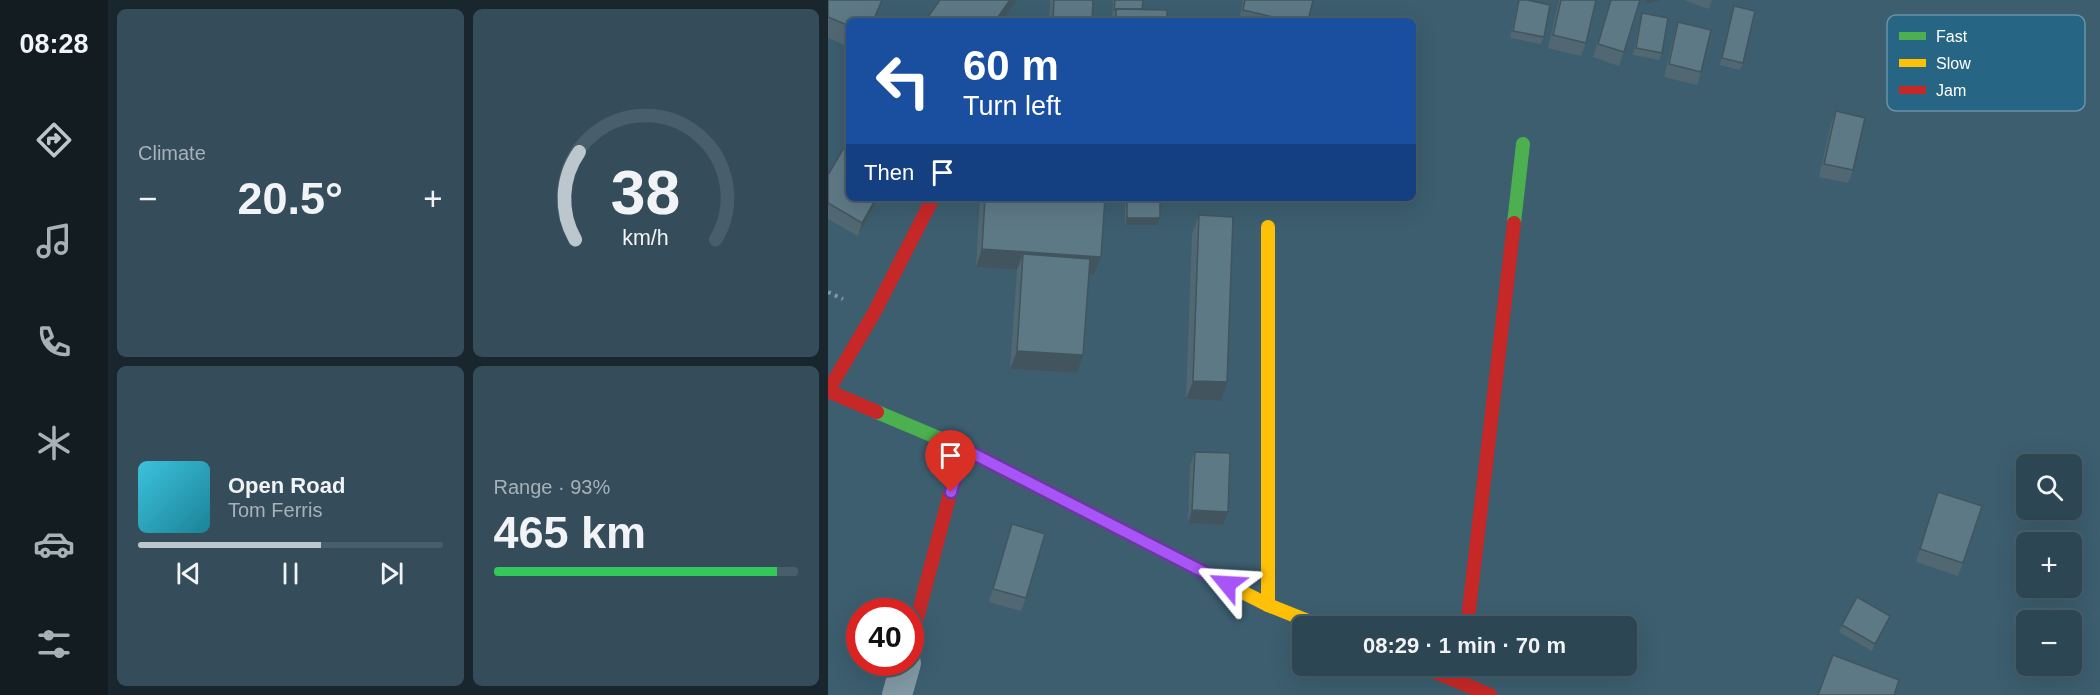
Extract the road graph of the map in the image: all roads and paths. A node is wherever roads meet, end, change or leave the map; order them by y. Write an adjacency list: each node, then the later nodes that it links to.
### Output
1 (1523, 144): 9 (street)
2 (931, 201): 4 (street)
3 (1268, 227): 7 (street)
4 (828, 391): 5 (street)
5 (962, 448): 6 (street); 7 (street)
6 (922, 598)
7 (1268, 605): 8 (street)
8 (1296, 616)
9 (1468, 616)
10 (902, 676): 12 (street)
11 (1464, 676): 13 (street)
12 (897, 695)
13 (1490, 695)

